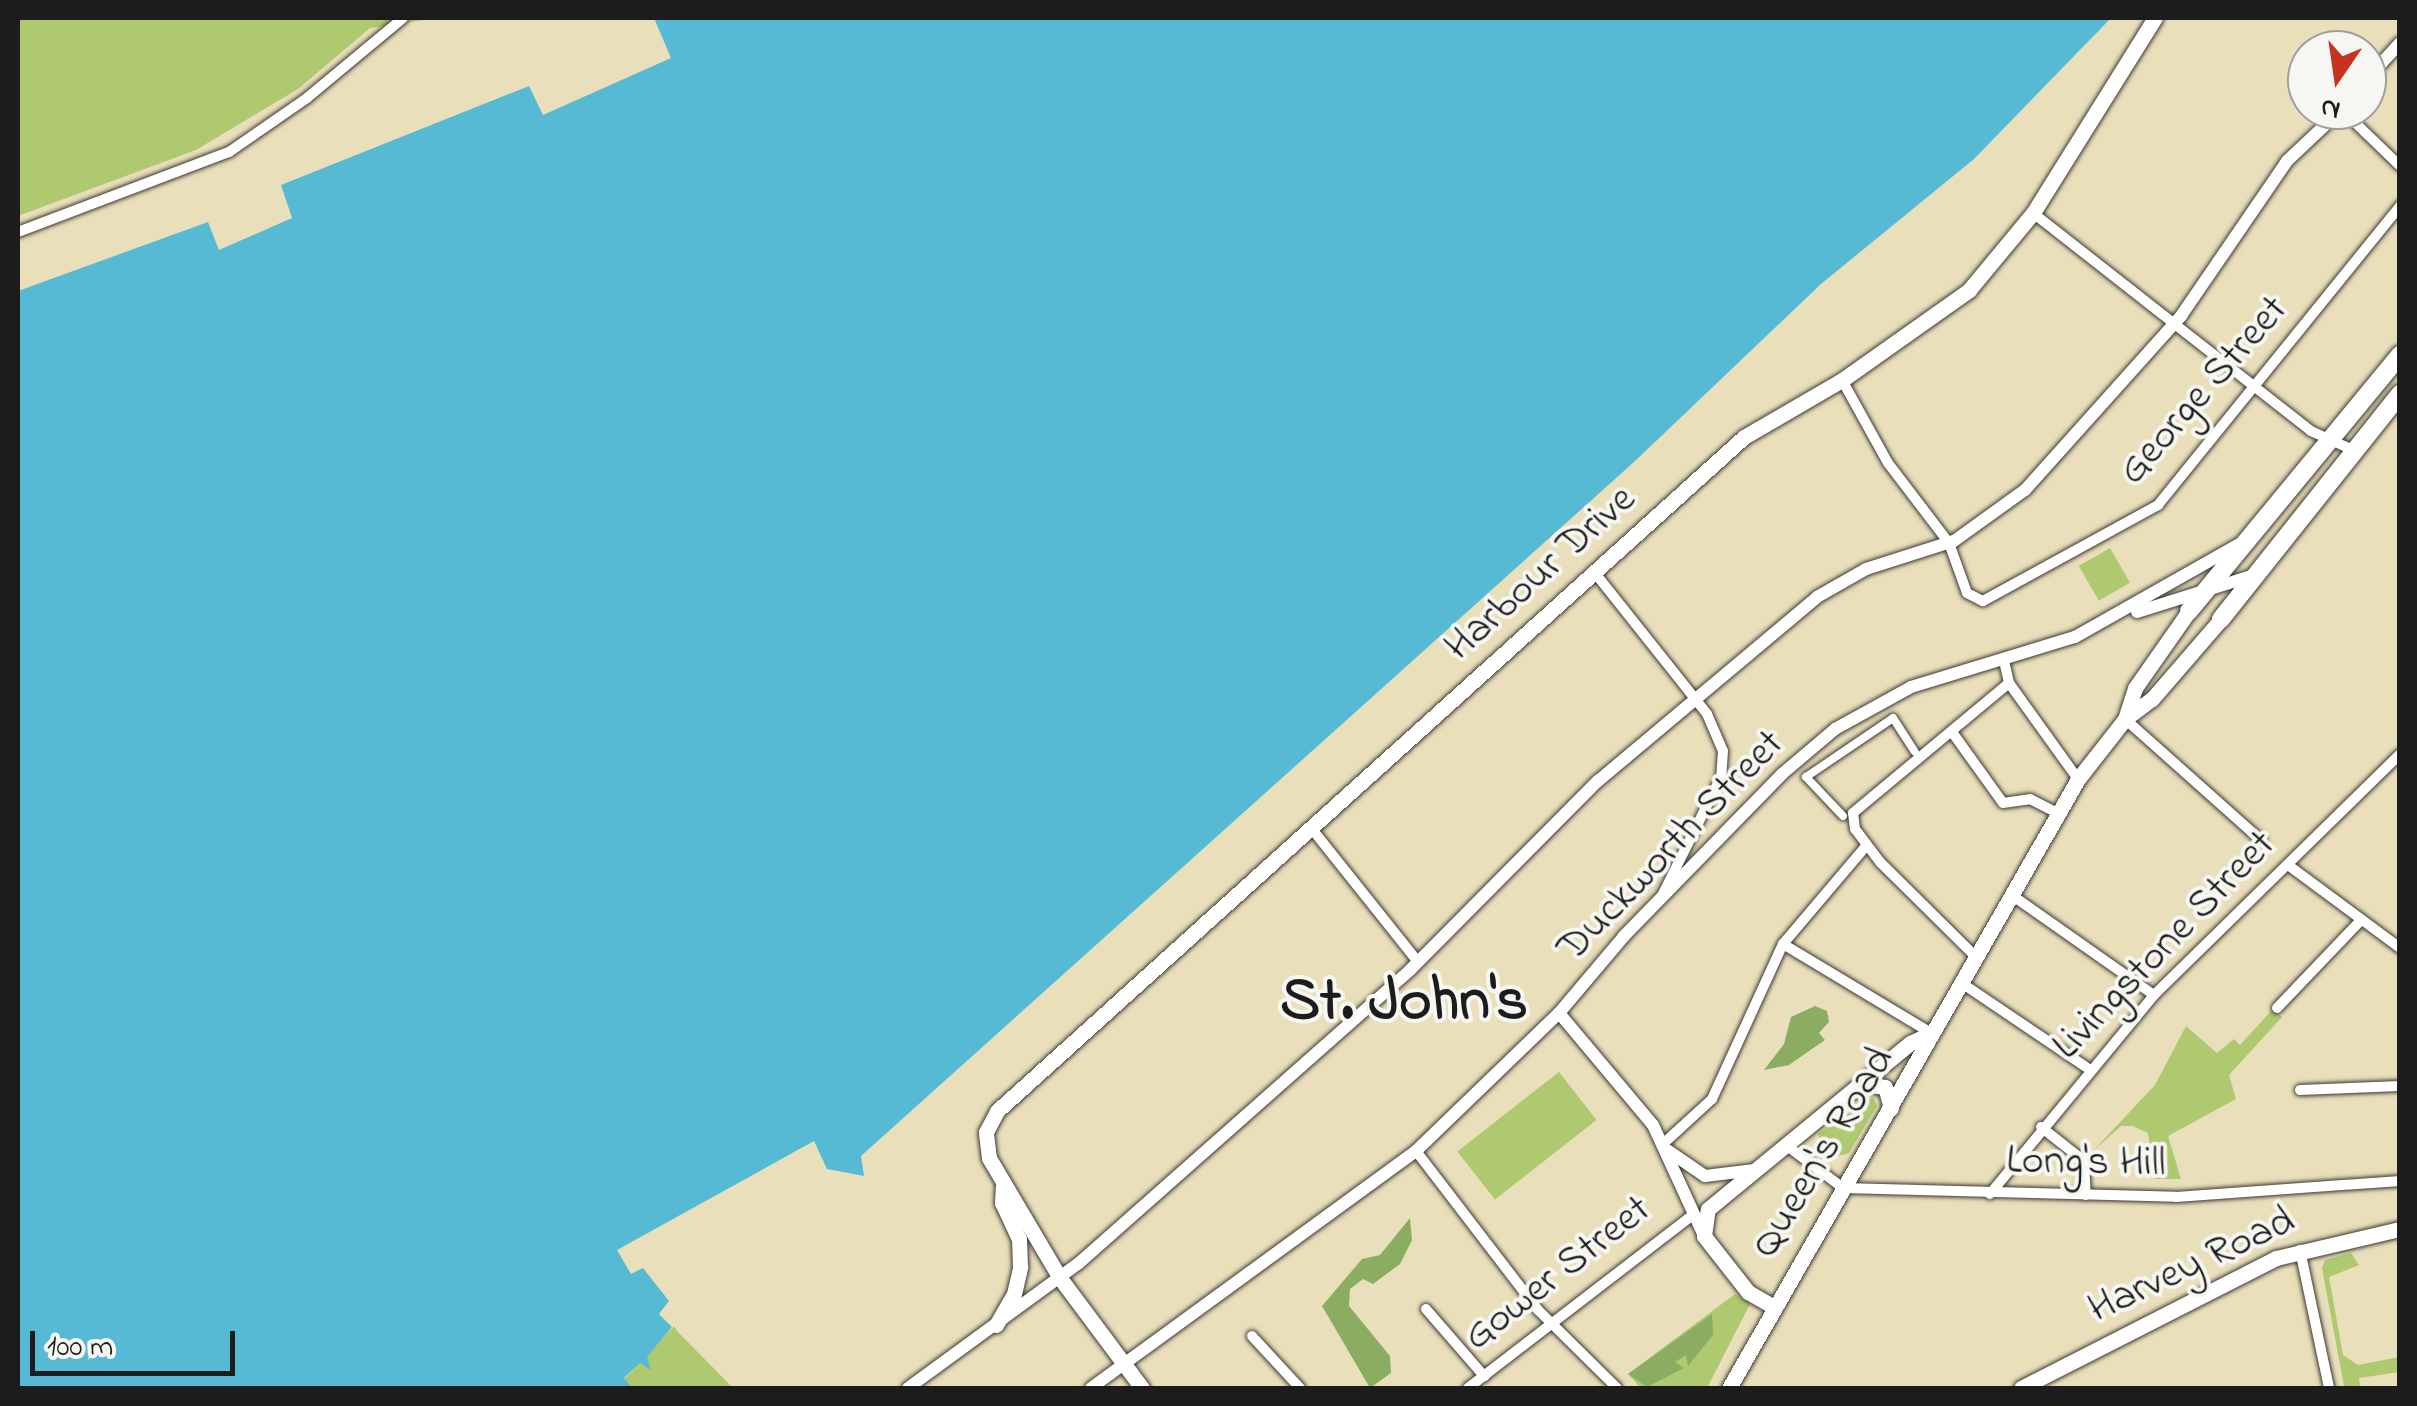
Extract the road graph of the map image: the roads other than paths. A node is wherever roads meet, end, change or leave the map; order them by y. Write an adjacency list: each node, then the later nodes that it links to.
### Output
1 (403, 18): 8 (street)
2 (2155, 18): 7 (main road, Harbour Drive)
3 (2322, 130): 9 (street)
4 (2362, 130): 5 (street)
5 (2400, 166)
6 (2400, 206): 12 (street, George Street)
7 (2033, 213): 9 (street); 11 (main road, Harbour Drive)
8 (18, 232)
9 (2173, 326): 12 (street); 17 (street)
10 (2400, 356): 14 (main road)
11 (1842, 380): 17 (street); 18 (main road, Harbour Drive)
12 (2254, 386): 14 (street); 17 (street, George Street)
13 (2400, 394): 15 (main road)
14 (2329, 440): 15 (street); 16 (main road)
15 (2352, 450): 19 (main road)
16 (2252, 539): 20 (main road); 22 (street, Duckworth Street)
17 (1949, 543): 26 (street)
18 (1595, 573): 26 (street); 34 (main road, Harbour Drive)
19 (2253, 575): 20 (street, Duckworth Street); 23 (main road)
20 (2209, 590): 21 (main road); 22 (street, Duckworth Street)
21 (2188, 611): 27 (main road)
22 (2114, 618): 24 (street, Duckworth Street)
23 (2221, 619): 27 (main road)
24 (2004, 661): 25 (street); 38 (street, Duckworth Street)
25 (2009, 683): 28 (street); 31 (street)
26 (1698, 701): 38 (street); 44 (street)
27 (2125, 718): 31 (main road, Queen's Road); 35 (street)
28 (1952, 732): 32 (street); 36 (street)
29 (1914, 752): 33 (street)
30 (2400, 754): 37 (street, Livingstone Street)
31 (2078, 779): 32 (main road, Queen's Road)
32 (2057, 813): 39 (main road, Queen's Road)
33 (1843, 816)
34 (1312, 829): 44 (street); 61 (main road, Harbour Drive)
35 (2262, 840)
36 (1866, 846): 41 (street); 43 (street)
37 (2288, 864): 40 (street); 46 (street, Livingstone Street)
38 (1663, 894): 48 (street, Duckworth Street)
39 (2014, 896): 43 (main road, Queen's Road); 46 (street)
40 (2360, 921): 42 (street); 47 (street)
41 (1783, 944): 49 (street); 57 (street)
42 (2400, 948)
43 (1978, 959): 45 (main road, Queen's Road)
44 (1418, 962): 69 (street)
45 (1964, 984): 49 (main road, Queen's Road); 50 (street)
46 (2154, 995): 50 (street, Livingstone Street)
47 (2278, 1008)
48 (1559, 1013): 57 (street); 58 (street, Duckworth Street)
49 (1931, 1034): 51 (main road, Gower Street); 54 (main road, Queen's Road)
50 (2089, 1069): 55 (street, Livingstone Street)
51 (1861, 1084): 54 (main road); 56 (main road, Gower Street)
52 (2400, 1086): 53 (street)
53 (2300, 1090)
54 (1891, 1108): 62 (main road, Queen's Road)
55 (2042, 1127): 63 (street, Livingstone Street); 64 (street)
56 (1786, 1145): 59 (main road, Gower Street); 62 (street)
57 (1666, 1147): 59 (street); 65 (street)
58 (1416, 1151): 72 (street); 75 (street, Duckworth Street)
59 (1755, 1170): 67 (main road, Gower Street)
60 (2400, 1180): 64 (street, Long's Hill)
61 (1003, 1182): 69 (main road); 73 (main road)
62 (1842, 1188): 63 (street, Long's Hill); 70 (main road, Queen's Road)
63 (1990, 1194): 64 (street, Long's Hill)
64 (2086, 1196)
65 (1692, 1216): 67 (street); 72 (street, Gower Street)
66 (2400, 1228): 68 (main road, Harvey Road)
67 (1704, 1236): 70 (main road)
68 (2300, 1250): 85 (main road, Harvey Road); 86 (street)
69 (1060, 1278): 73 (street); 75 (main road)
70 (1774, 1306): 84 (main road, Queen's Road)
71 (1426, 1309): 76 (street)
72 (1552, 1322): 76 (street, Gower Street); 83 (street)
73 (996, 1325): 77 (street)
74 (1252, 1336): 81 (street)
75 (1123, 1364): 79 (street, Duckworth Street); 80 (main road)
76 (1484, 1376): 82 (street, Gower Street)
77 (924, 1384): 78 (street)
78 (908, 1388)
79 (1091, 1388)
80 (1142, 1388)
81 (1300, 1388)
82 (1468, 1388)
83 (1617, 1388)
84 (1729, 1388)
85 (2021, 1388)
86 (2329, 1388)

